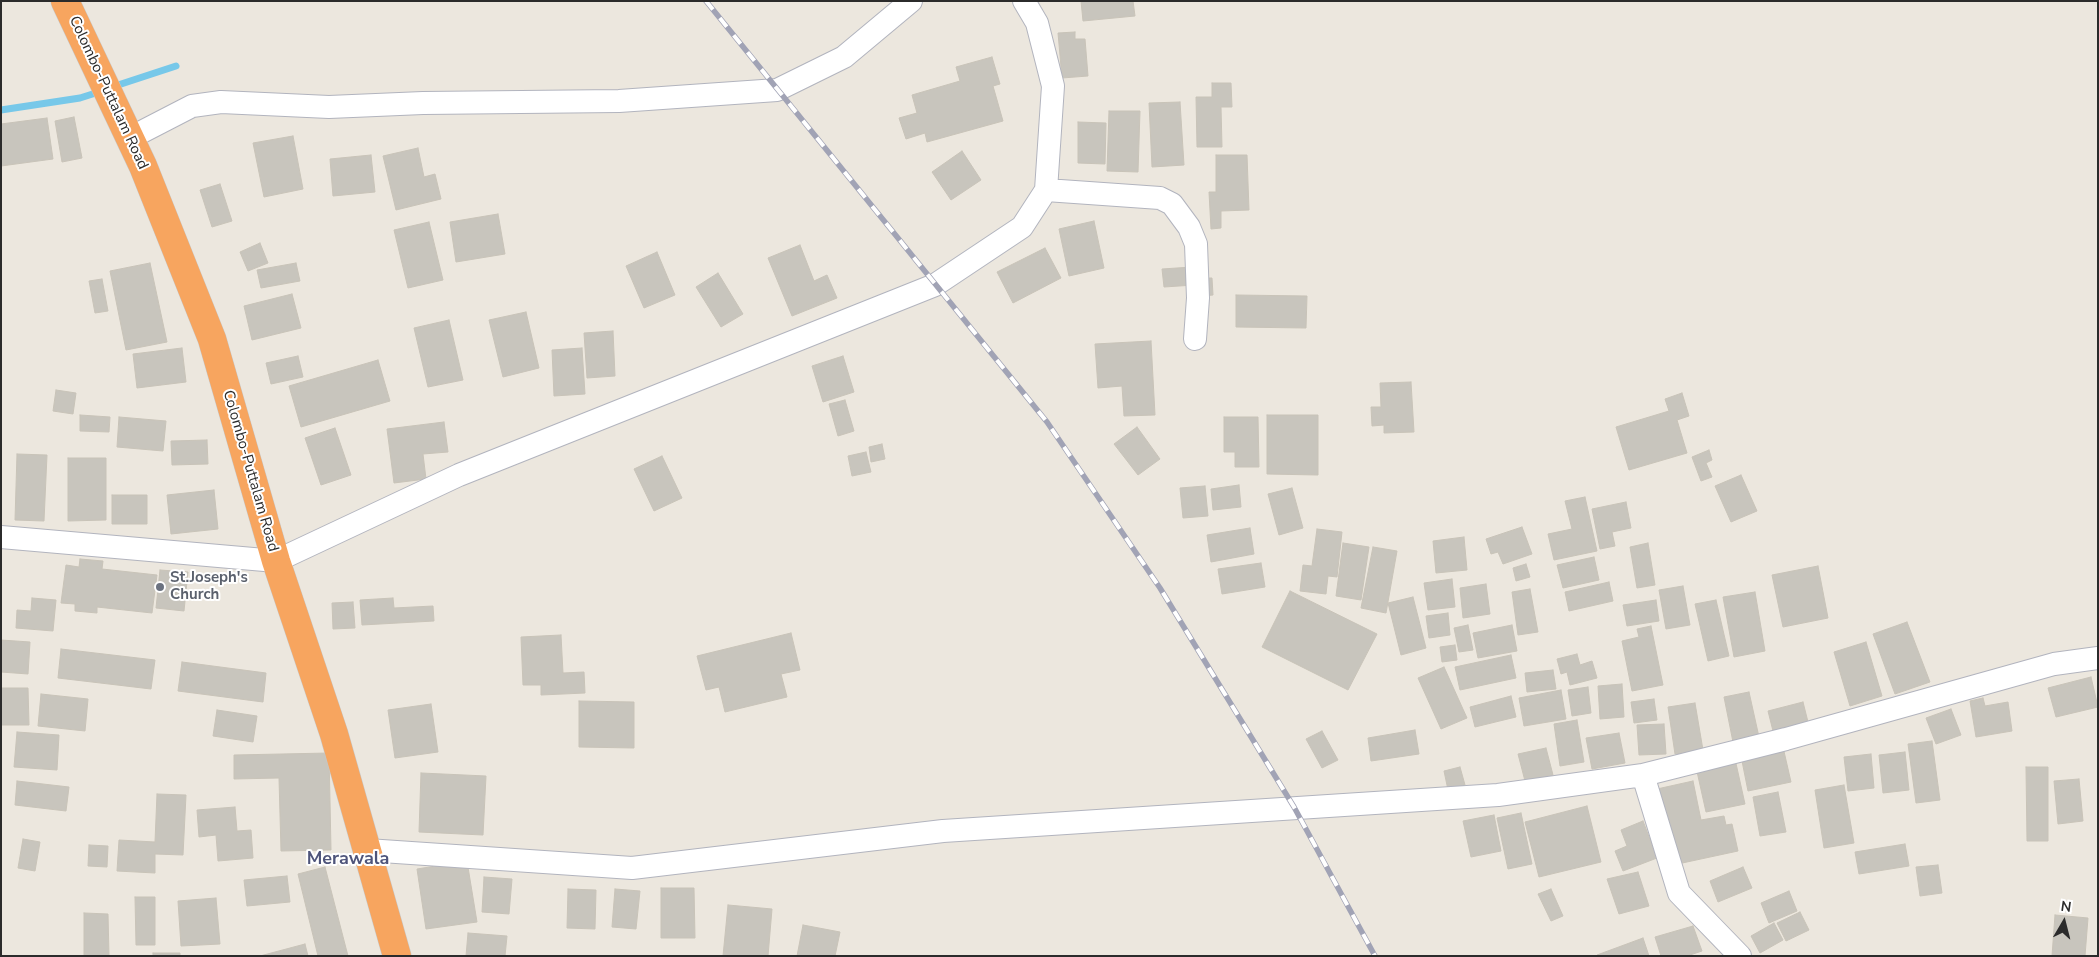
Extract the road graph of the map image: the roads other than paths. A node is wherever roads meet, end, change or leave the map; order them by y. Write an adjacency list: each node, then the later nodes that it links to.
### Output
1 (65, 1): 4 (highway, Colombo-Puttalam Road)
2 (911, 1): 4 (street)
3 (1024, 1): 5 (street)
4 (130, 138): 8 (highway, Colombo-Puttalam Road)
5 (1046, 190): 6 (street); 8 (street)
6 (1195, 339)
7 (1, 537): 8 (street)
8 (276, 561): 11 (highway, Colombo-Puttalam Road)
9 (2098, 658): 10 (street)
10 (1643, 775): 11 (street); 13 (street)
11 (367, 850): 12 (highway, Colombo-Puttalam Road)
12 (397, 956)
13 (1740, 956)

